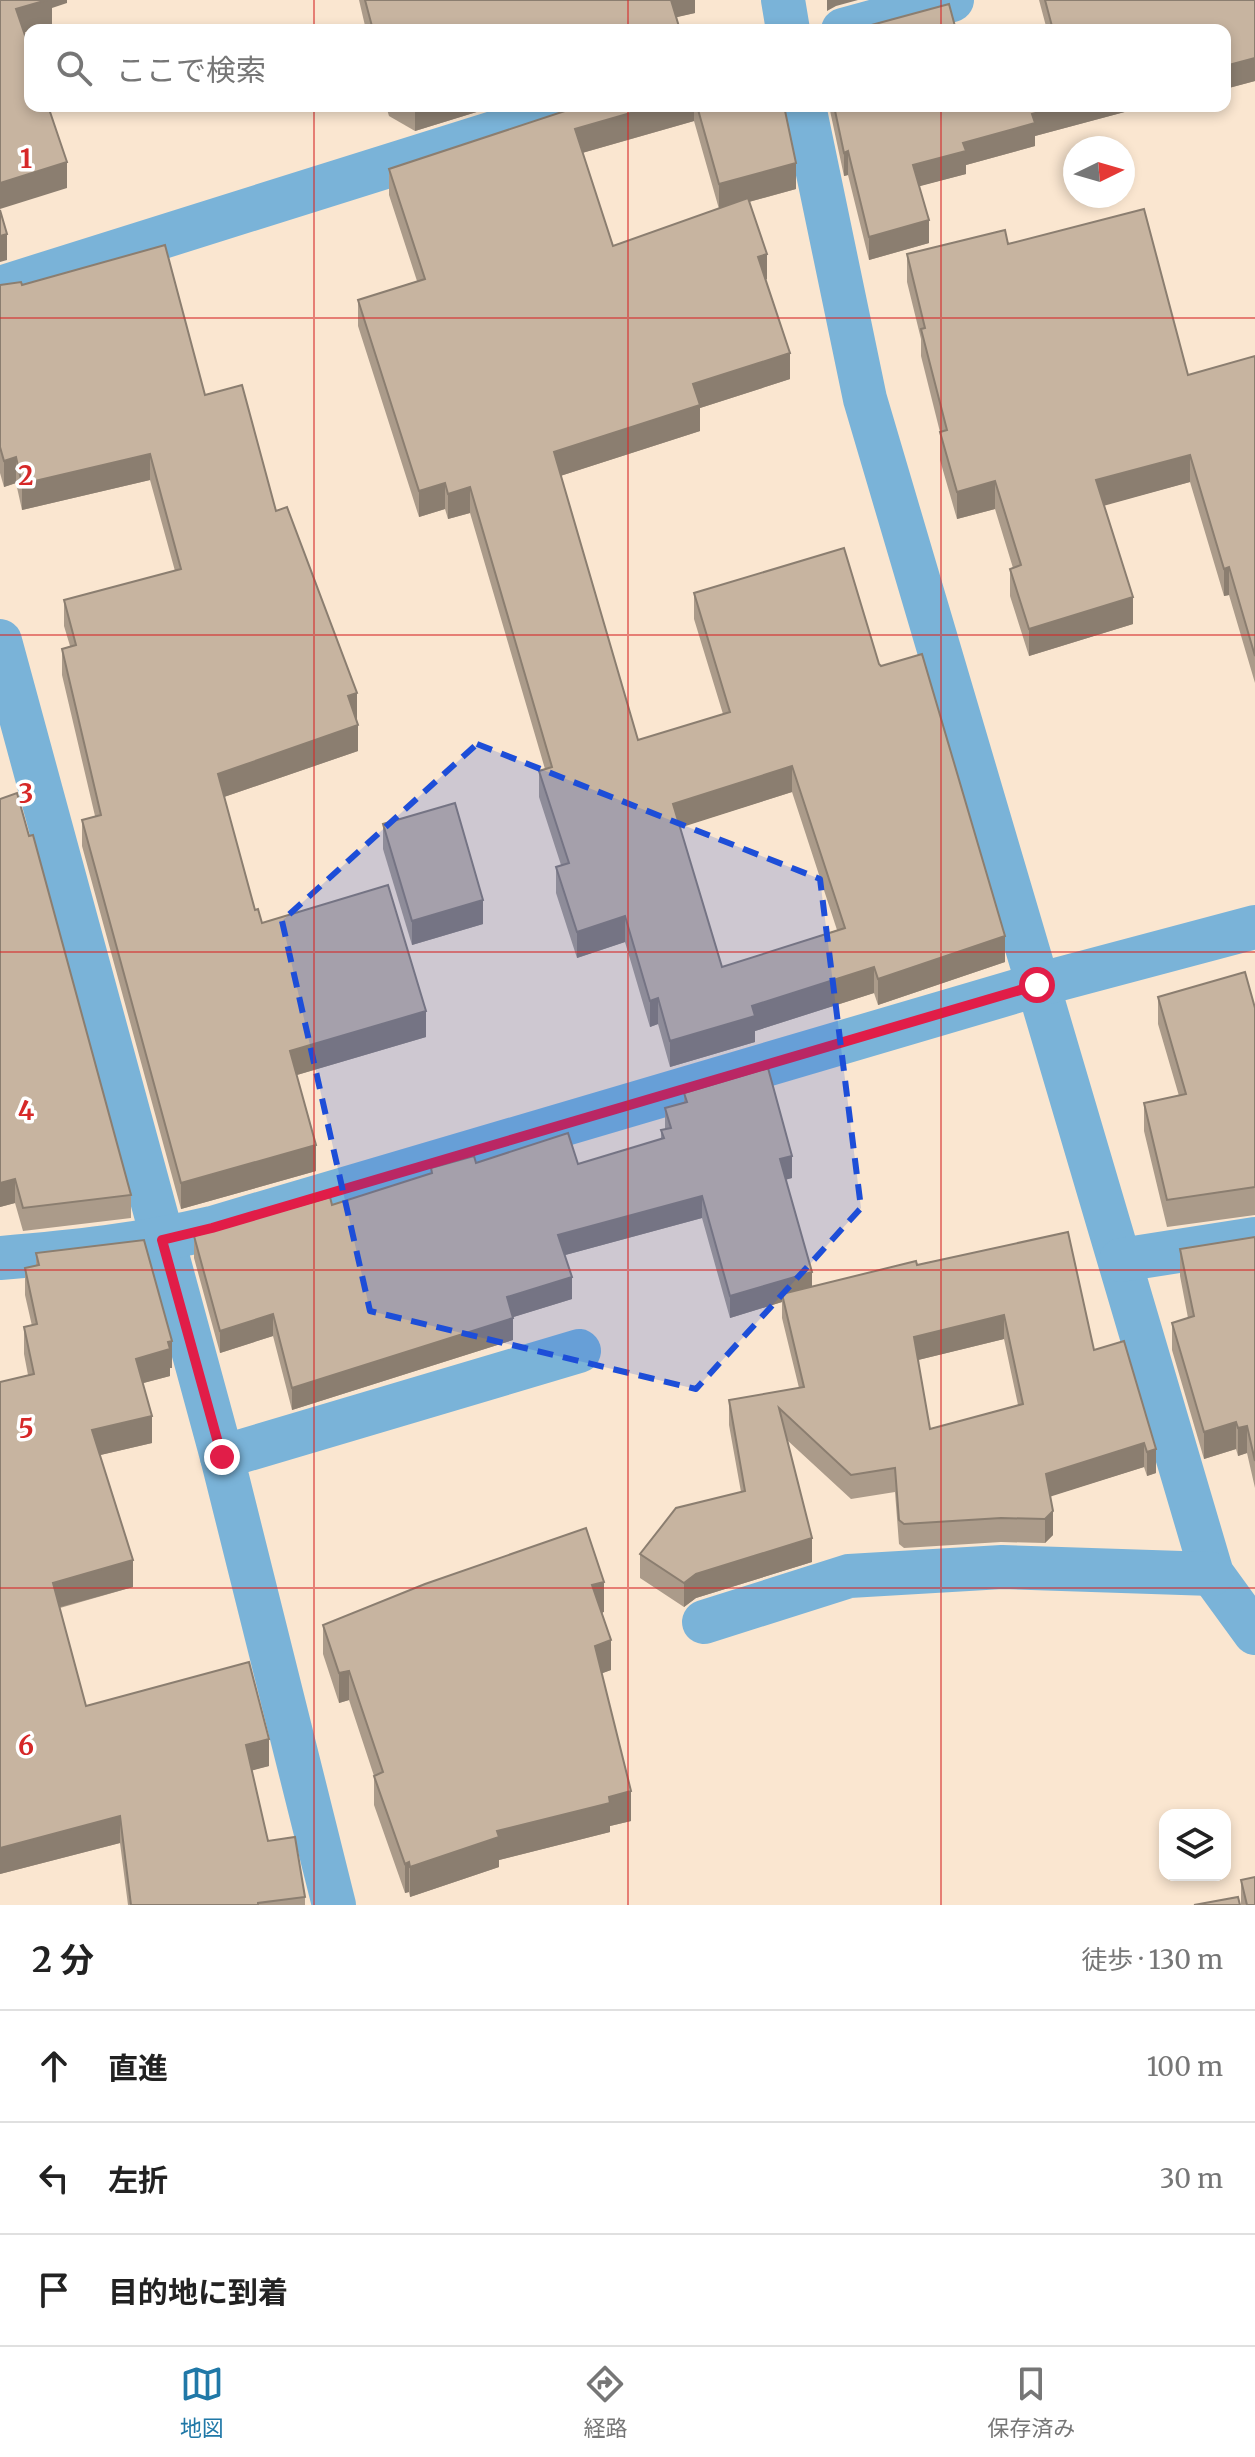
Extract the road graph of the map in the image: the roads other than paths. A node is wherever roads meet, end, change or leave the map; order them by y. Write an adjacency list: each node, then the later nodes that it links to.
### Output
1 (783, 0): 3 (street)
2 (952, 0): 4 (street)
3 (787, 24)
4 (865, 24)
5 (560, 112): 7 (street)
6 (805, 112): 10 (street)
7 (0, 288)
8 (0, 641): 12 (street)
9 (1255, 927): 10 (street)
10 (1037, 985): 12 (street); 14 (street)
11 (1255, 1239): 14 (street)
12 (162, 1240): 13 (street); 16 (street)
13 (0, 1258)
14 (1121, 1260): 17 (street)
15 (579, 1351): 16 (street)
16 (222, 1457): 20 (street)
17 (1212, 1574): 18 (street); 19 (street)
18 (704, 1622)
19 (1255, 1633)
20 (334, 1905)

